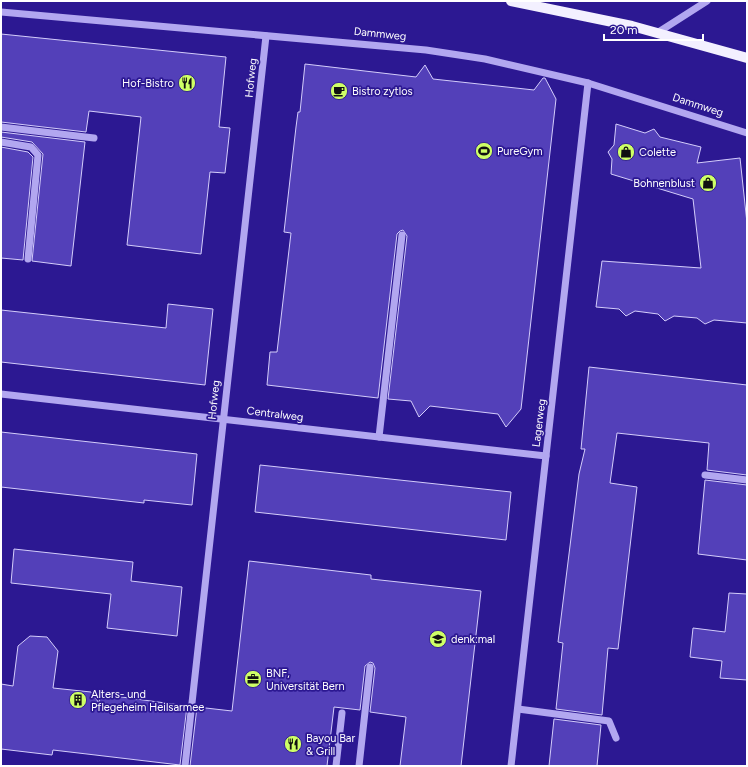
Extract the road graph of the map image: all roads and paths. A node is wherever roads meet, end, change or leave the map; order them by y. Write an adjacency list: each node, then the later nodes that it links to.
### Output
1 (512, 1): 4 (main road)
2 (707, 1): 4 (street)
3 (1, 12): 5 (street, Dammweg)
4 (657, 33): 6 (main road)
5 (266, 36): 7 (street, Dammweg); 15 (street, Hofweg)
6 (747, 58)
7 (588, 82): 9 (street, Dammweg); 17 (street, Lagerweg)
8 (1, 127): 10 (street)
9 (747, 133)
10 (94, 138)
11 (1, 142): 13 (street)
12 (402, 235): 16 (street)
13 (28, 259)
14 (1, 394): 15 (street, Centralweg)
15 (223, 419): 16 (street, Centralweg); 24 (street, Hofweg)
16 (380, 437): 17 (street, Centralweg)
17 (546, 456): 21 (street, Lagerweg)
18 (705, 475): 19 (street)
19 (747, 480)
20 (370, 667): 26 (street)
21 (518, 709): 23 (street); 27 (street, Lagerweg)
22 (342, 713): 25 (street)
23 (616, 738)
24 (185, 766)
25 (336, 766)
26 (359, 766)
27 (511, 766)

